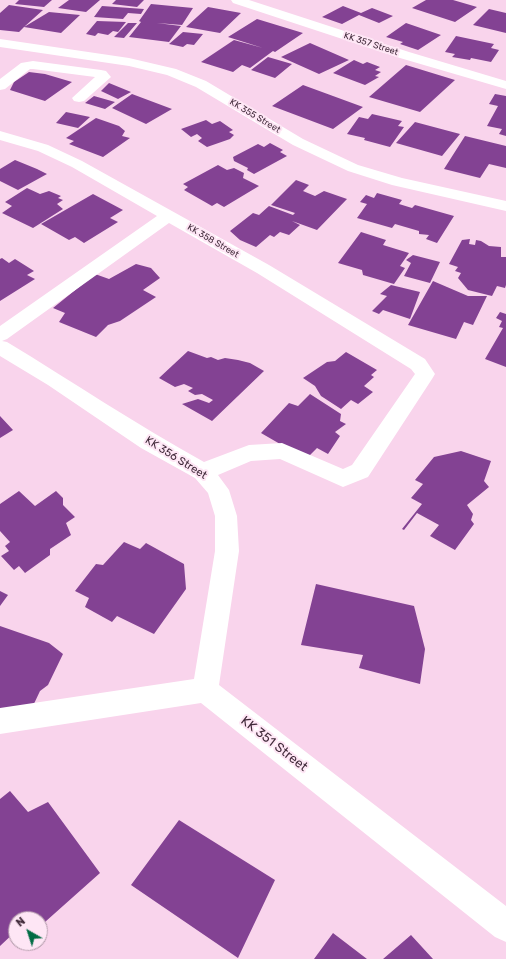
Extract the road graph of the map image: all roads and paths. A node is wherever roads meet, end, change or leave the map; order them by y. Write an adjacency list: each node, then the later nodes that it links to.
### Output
1 (237, 0): 5 (street, KK 357 Street)
2 (0, 43): 3 (street, KK 355 Street)
3 (81, 54): 4 (street); 9 (street, KK 355 Street)
4 (67, 69): 6 (street); 7 (street)
5 (506, 85)
6 (0, 86)
7 (79, 98)
8 (0, 135): 10 (street, KK 358 Street)
9 (504, 202)
10 (169, 215): 11 (street); 13 (street, KK 358 Street)
11 (0, 335)
12 (0, 347): 13 (street, KK 356 Street)
13 (203, 472): 14 (street, KK 356 Street)
14 (204, 690): 15 (street); 16 (street, KK 351 Street)
15 (0, 721)
16 (506, 926)

